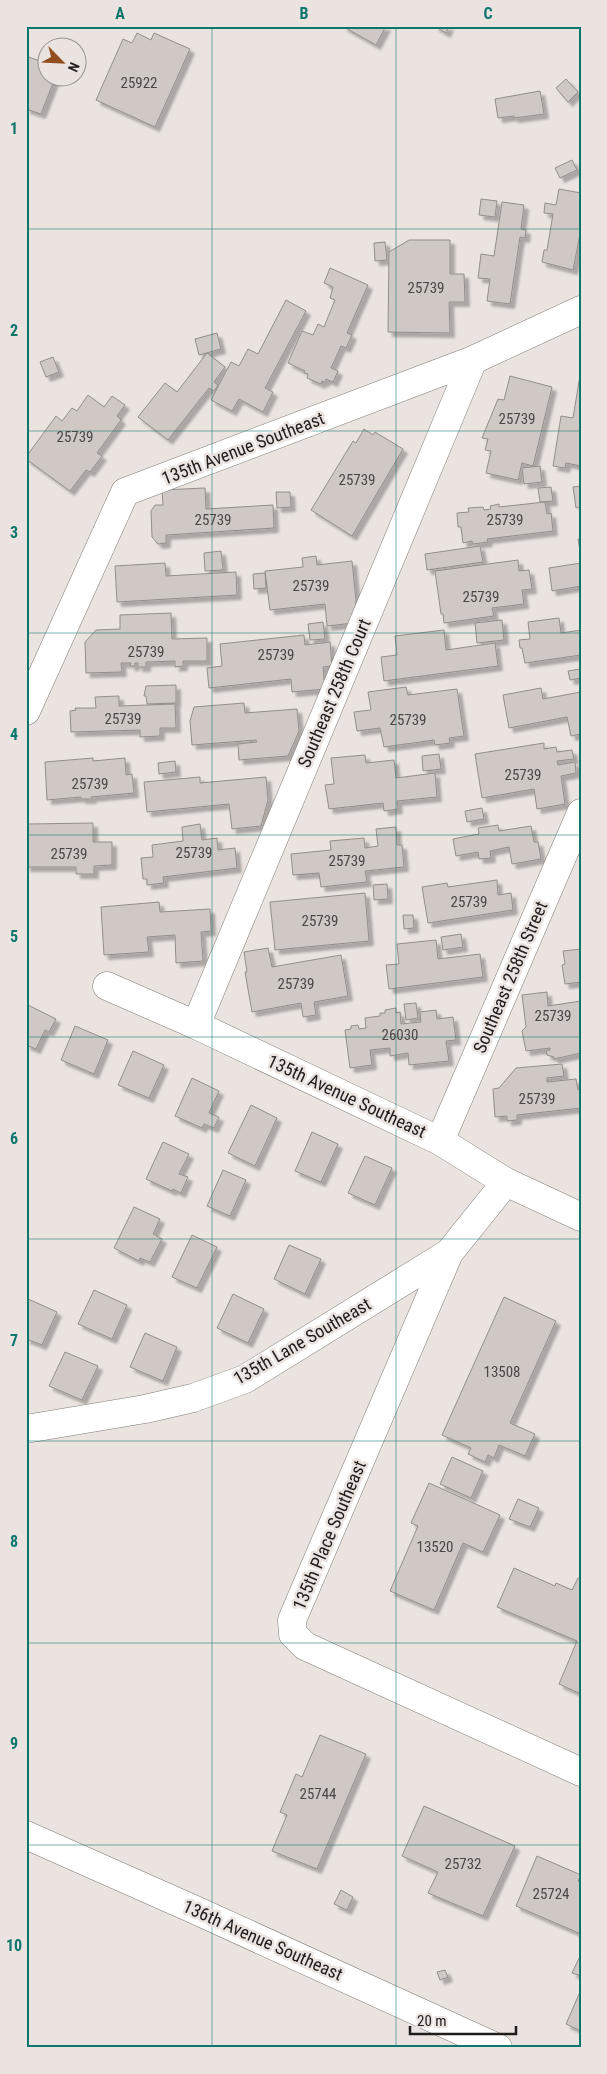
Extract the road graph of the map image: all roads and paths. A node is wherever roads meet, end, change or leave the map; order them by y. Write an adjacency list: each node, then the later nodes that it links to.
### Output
1 (581, 310): 2 (street, 135th Avenue Southeast)
2 (473, 360): 3 (street, 135th Avenue Southeast); 6 (street, Southeast 258th Court)
3 (26, 711)
4 (581, 813): 7 (street, Southeast 258th Street)
5 (108, 986): 6 (street, 135th Avenue Southeast)
6 (196, 1025): 7 (street, 135th Avenue Southeast)
7 (440, 1141): 8 (street, 135th Avenue Southeast)
8 (506, 1182): 9 (street, 135th Avenue Southeast); 10 (street, 135th Lane Southeast)
9 (581, 1217)
10 (449, 1253): 11 (street, 135th Lane Southeast); 12 (street, 135th Place Southeast)
11 (26, 1429)
12 (581, 1772)
13 (26, 1835): 14 (street, 136th Avenue Southeast)
14 (498, 2048)

